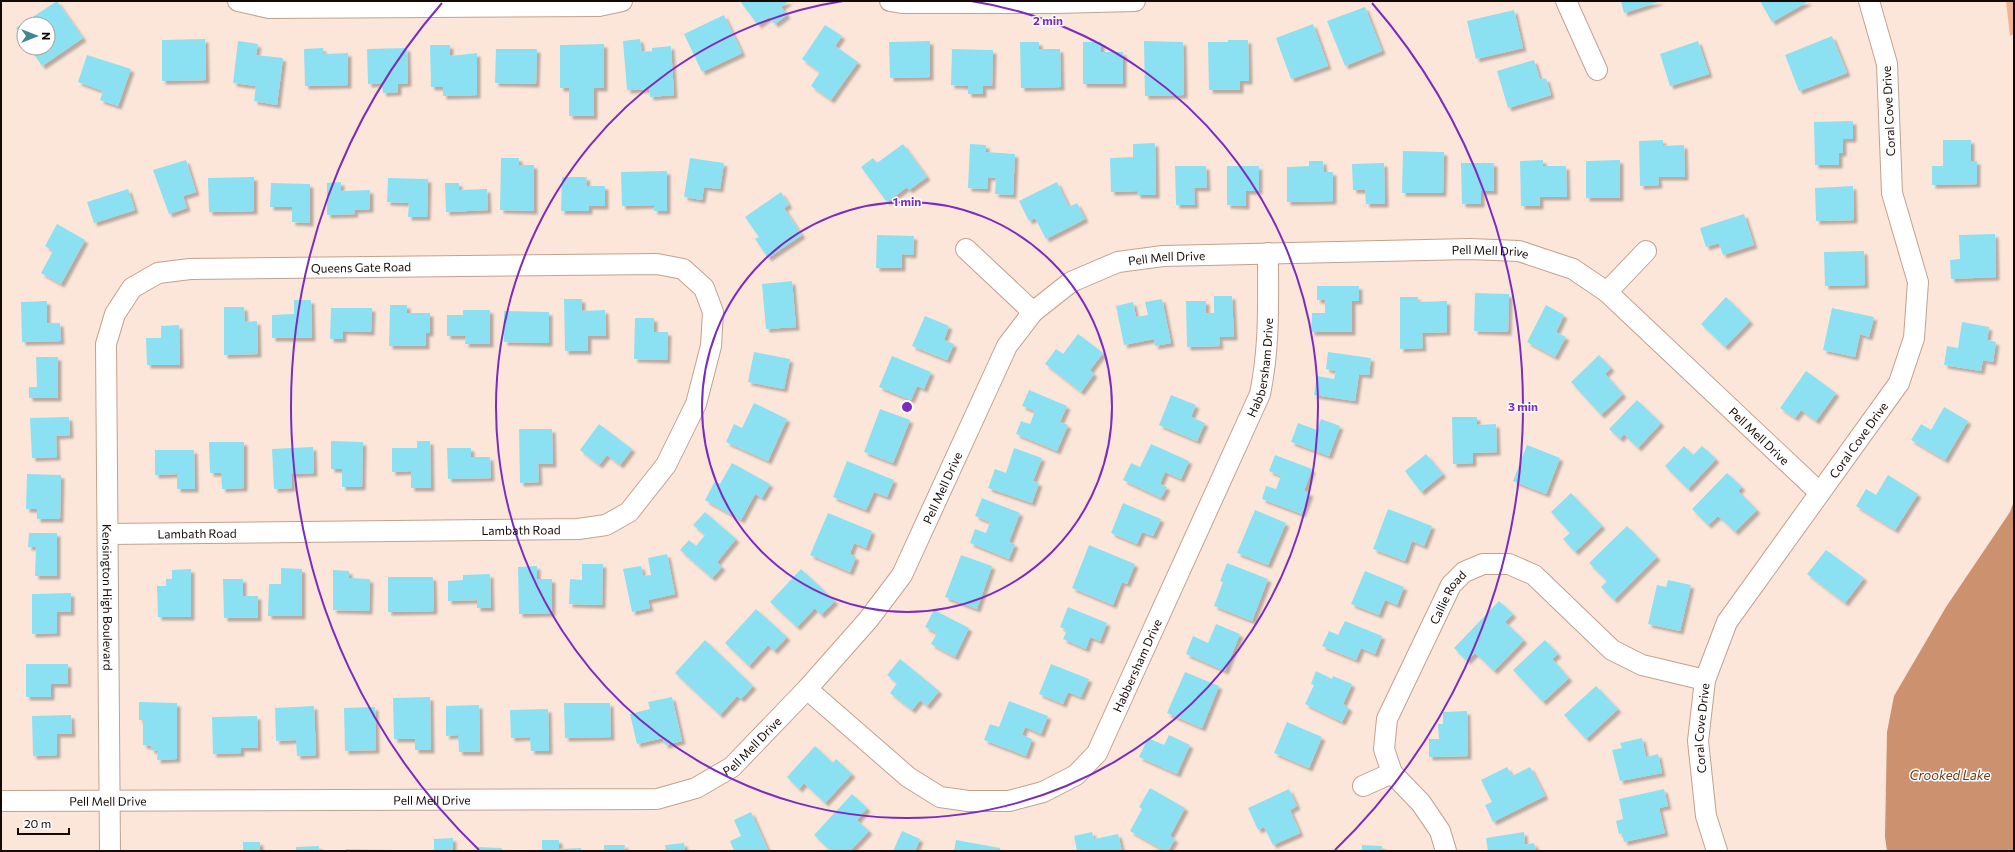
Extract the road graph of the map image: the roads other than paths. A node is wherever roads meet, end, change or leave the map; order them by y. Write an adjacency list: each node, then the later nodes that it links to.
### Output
1 (238, 1): 2 (street)
2 (622, 1)
3 (890, 1): 4 (street)
4 (1129, 1): 5 (street)
5 (1135, 1)
6 (1566, 1): 8 (street)
7 (1869, 1): 16 (street, Coral Cove Drive)
8 (1596, 70)
9 (966, 249): 14 (street)
10 (1646, 251): 13 (street)
11 (1268, 253): 13 (street, Pell Mell Drive); 14 (street, Pell Mell Drive); 19 (street, Habbersham Drive)
12 (657, 264): 15 (street, Queens Gate Road); 17 (street, Lambath Road)
13 (1607, 292): 16 (street, Pell Mell Drive)
14 (1033, 312): 19 (street, Pell Mell Drive)
15 (106, 344): 17 (street, Kensington High Boulevard)
16 (1820, 493): 18 (street, Coral Cove Drive)
17 (108, 534): 22 (street, Kensington High Boulevard)
18 (1705, 680): 20 (street, Callie Road); 26 (street, Coral Cove Drive)
19 (808, 689): 22 (street, Pell Mell Drive)
20 (1392, 773): 21 (street); 25 (street, Callie Road)
21 (1363, 786)
22 (109, 800): 23 (street, Pell Mell Drive); 24 (street, Kensington High Boulevard)
23 (1, 801)
24 (110, 851)
25 (1446, 851)
26 (1717, 851)

